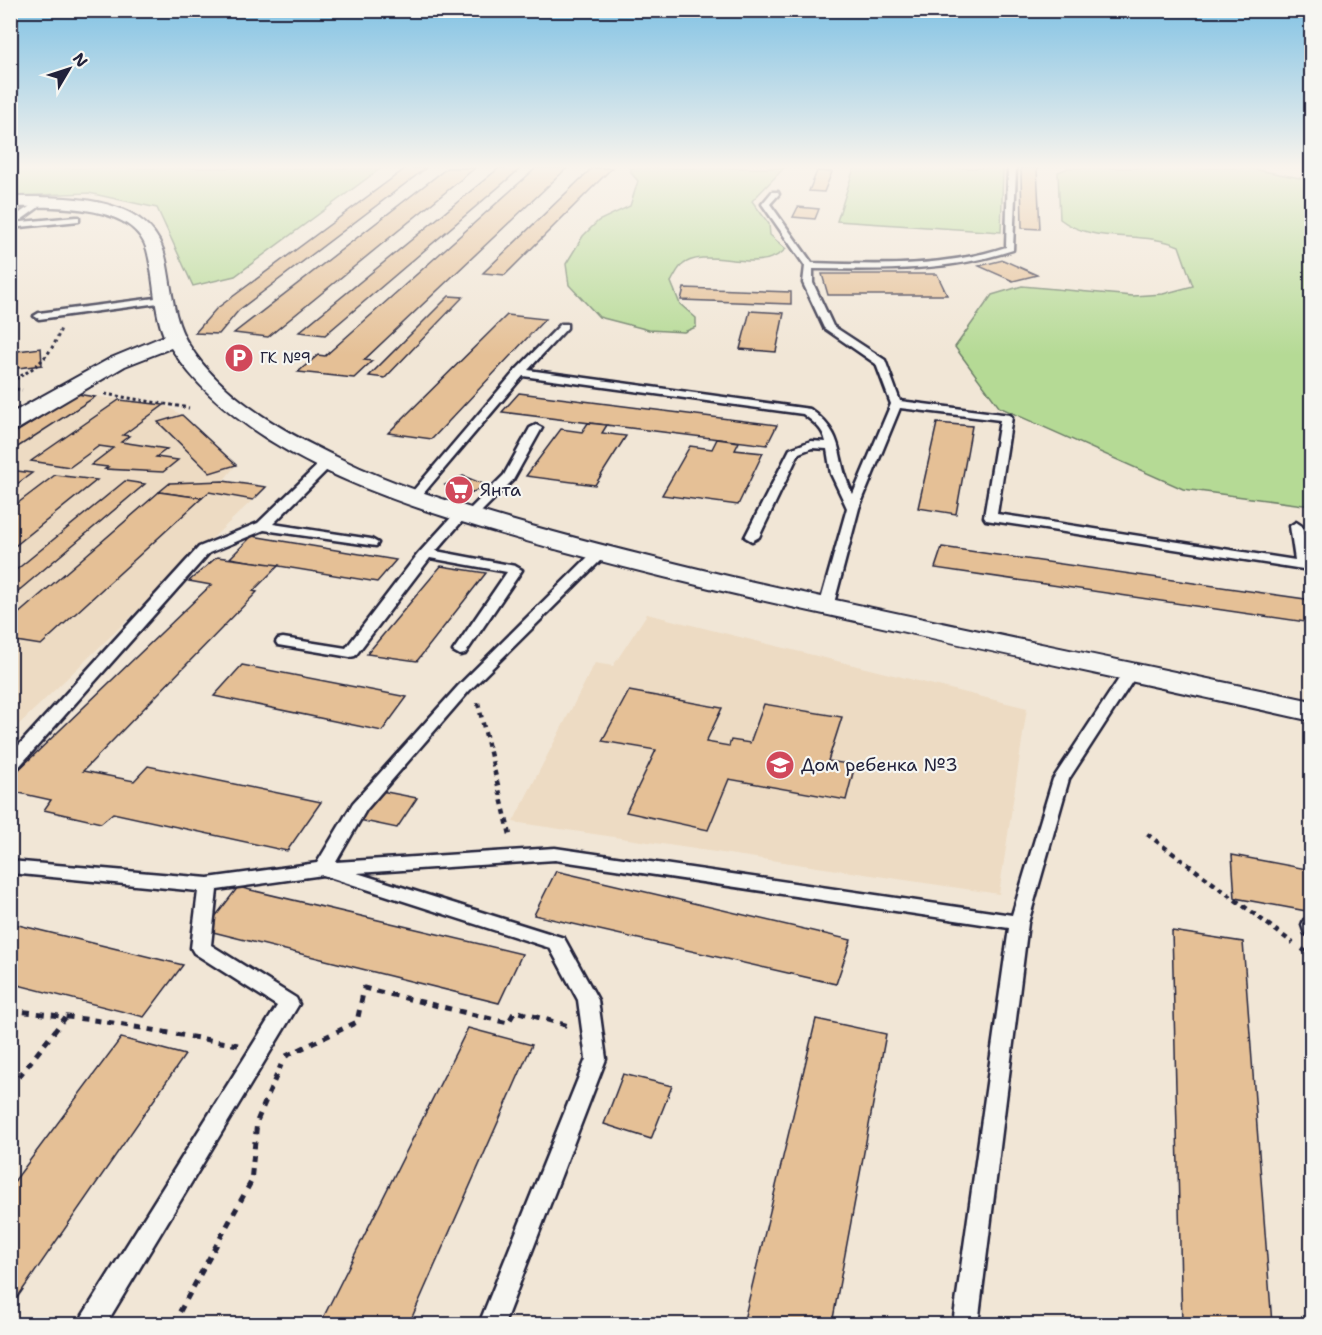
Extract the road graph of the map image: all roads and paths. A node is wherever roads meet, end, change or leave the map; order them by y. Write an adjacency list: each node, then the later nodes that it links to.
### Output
1 (146, 230): 5 (street)
2 (784, 230): 4 (lane)
3 (1010, 230): 4 (lane)
4 (809, 266): 13 (lane)
5 (164, 300): 6 (lane); 9 (street)
6 (39, 316)
7 (63, 320): 11 (path)
8 (564, 326): 10 (lane)
9 (175, 339): 12 (street); 18 (street)
10 (520, 372): 17 (lane); 19 (lane)
11 (10, 382)
12 (72, 389): 14 (path); 15 (street)
13 (896, 404): 20 (lane); 23 (lane)
14 (189, 408)
15 (10, 424)
16 (536, 429): 21 (lane)
17 (834, 446): 20 (lane); 24 (lane)
18 (328, 462): 19 (street); 22 (lane)
19 (412, 498): 21 (street)
20 (853, 508): 28 (lane)
21 (466, 515): 26 (lane); 27 (street)
22 (263, 526): 25 (lane); 34 (lane)
23 (1296, 526)
24 (752, 537)
25 (371, 543)
26 (426, 553): 29 (lane); 30 (lane)
27 (599, 554): 28 (street); 32 (lane)
28 (826, 607): 31 (street)
29 (284, 642)
30 (460, 651)
31 (1131, 671): 33 (street); 40 (lane)
32 (472, 679): 36 (path); 38 (lane)
33 (1311, 711)
34 (10, 766)
35 (1147, 834): 41 (path)
36 (515, 856): 38 (lane); 40 (lane)
37 (10, 867): 39 (lane)
38 (323, 869): 39 (lane); 44 (lane)
39 (208, 885): 45 (lane)
40 (1019, 923): 51 (lane)
41 (1311, 956)
42 (10, 1010): 43 (path)
43 (65, 1017): 45 (path); 47 (path)
44 (592, 1032): 46 (path); 50 (lane)
45 (262, 1048): 46 (path); 48 (lane)
46 (286, 1055): 49 (path)
47 (10, 1088)
48 (92, 1324)
49 (173, 1324)
50 (492, 1324)
51 (966, 1324)

